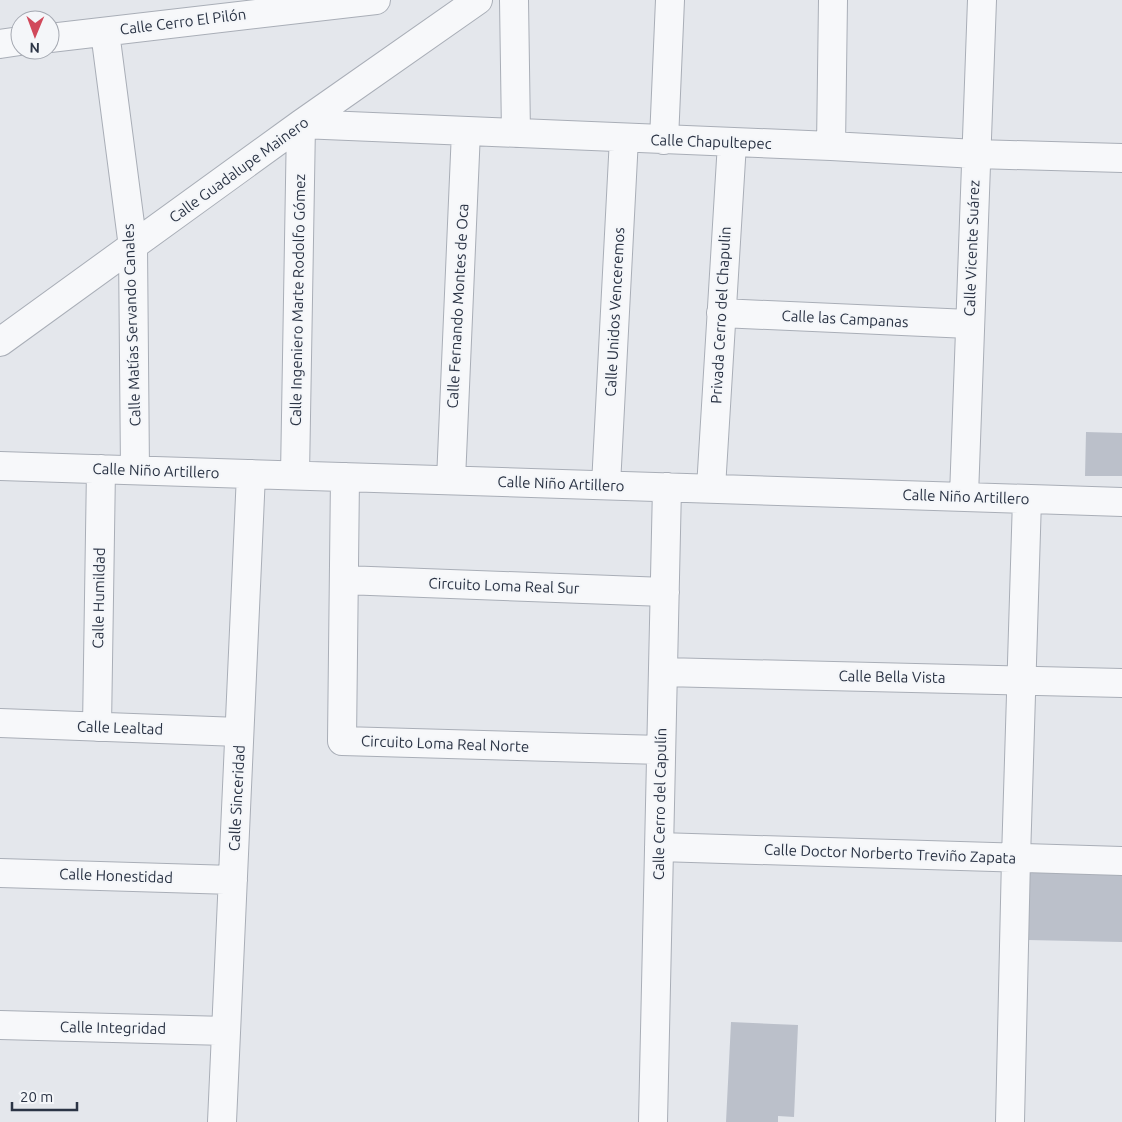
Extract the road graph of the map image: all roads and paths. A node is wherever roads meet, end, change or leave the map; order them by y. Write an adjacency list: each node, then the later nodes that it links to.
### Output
1 (376, 0): 7 (street, Calle Cerro El Pilón)
2 (478, 0): 10 (street, Calle Guadalupe Mainero)
3 (514, 0): 12 (street)
4 (670, 0): 14 (street)
5 (833, 0): 16 (street)
6 (982, 0): 17 (street, Calle Vicente Suárez)
7 (202, 10): 8 (street, Calle Cerro El Pilón)
8 (105, 32): 9 (street, Calle Cerro El Pilón); 19 (street, Calle Matías Servando Canales)
9 (60, 37)
10 (301, 124): 11 (street, Calle Chapultepec); 19 (street, Calle Guadalupe Mainero); 27 (street, Calle Ingeniero Marte Rodolfo Gómez)
11 (466, 132): 12 (street, Calle Chapultepec); 29 (street, Calle Fernando Montes de Oca)
12 (516, 133): 13 (street, Calle Chapultepec)
13 (624, 138): 14 (street, Calle Chapultepec); 30 (street, Calle Unidos Venceremos)
14 (664, 140): 15 (street, Calle Chapultepec)
15 (732, 143): 16 (street, Calle Chapultepec); 20 (street, Privada Cerro del Chapulin)
16 (831, 146): 17 (street, Calle Chapultepec)
17 (976, 154): 18 (street, Calle Chapultepec); 21 (street, Calle Vicente Suárez)
18 (1122, 158)
19 (133, 246): 22 (street, Calle Guadalupe Mainero); 25 (street, Calle Matías Servando Canales)
20 (721, 313): 21 (street, Calle las Campanas); 32 (street, Privada Cerro del Chapulin)
21 (969, 324): 33 (street, Calle Vicente Suárez)
22 (0, 342)
23 (0, 466): 24 (street, Calle Niño Artillero)
24 (101, 469): 25 (street, Calle Niño Artillero); 42 (street, Calle Humildad)
25 (135, 470): 26 (street, Calle Niño Artillero)
26 (251, 474): 27 (street, Calle Niño Artillero); 43 (street, Calle Sinceridad)
27 (295, 475): 28 (street, Calle Niño Artillero)
28 (345, 477): 29 (street, Calle Niño Artillero); 36 (street, Circuito Loma Real Norte)
29 (451, 480): 30 (street, Calle Niño Artillero)
30 (606, 485): 31 (street, Calle Niño Artillero)
31 (667, 487): 32 (street, Calle Niño Artillero); 37 (street, Calle Cerro del Capulín)
32 (711, 488): 33 (street, Calle Niño Artillero)
33 (964, 496): 34 (street, Calle Niño Artillero)
34 (1027, 498): 35 (street, Calle Niño Artillero); 39 (street)
35 (1122, 502)
36 (344, 580): 37 (street, Circuito Loma Real Sur); 44 (street, Circuito Loma Real Norte)
37 (665, 592): 38 (street, Calle Cerro del Capulín)
38 (663, 672): 39 (street, Calle Bella Vista); 44 (street, Calle Cerro del Capulín)
39 (1022, 680): 40 (street, Calle Bella Vista); 46 (street)
40 (1122, 683)
41 (0, 723): 42 (street, Calle Lealtad)
42 (97, 727): 43 (street, Calle Lealtad)
43 (240, 732): 49 (street, Calle Sinceridad)
44 (661, 750): 45 (street, Calle Cerro del Capulín)
45 (659, 847): 46 (street, Calle Doctor Norberto Treviño Zapata); 53 (street, Calle Cerro del Capulín)
46 (1016, 858): 47 (street, Calle Doctor Norberto Treviño Zapata); 54 (street)
47 (1122, 861)
48 (0, 873): 49 (street, Calle Honestidad)
49 (233, 880): 51 (street, Calle Sinceridad)
50 (0, 1025): 51 (street, Calle Integridad)
51 (226, 1031): 52 (street, Calle Sinceridad)
52 (222, 1122)
53 (653, 1122)
54 (1010, 1122)

